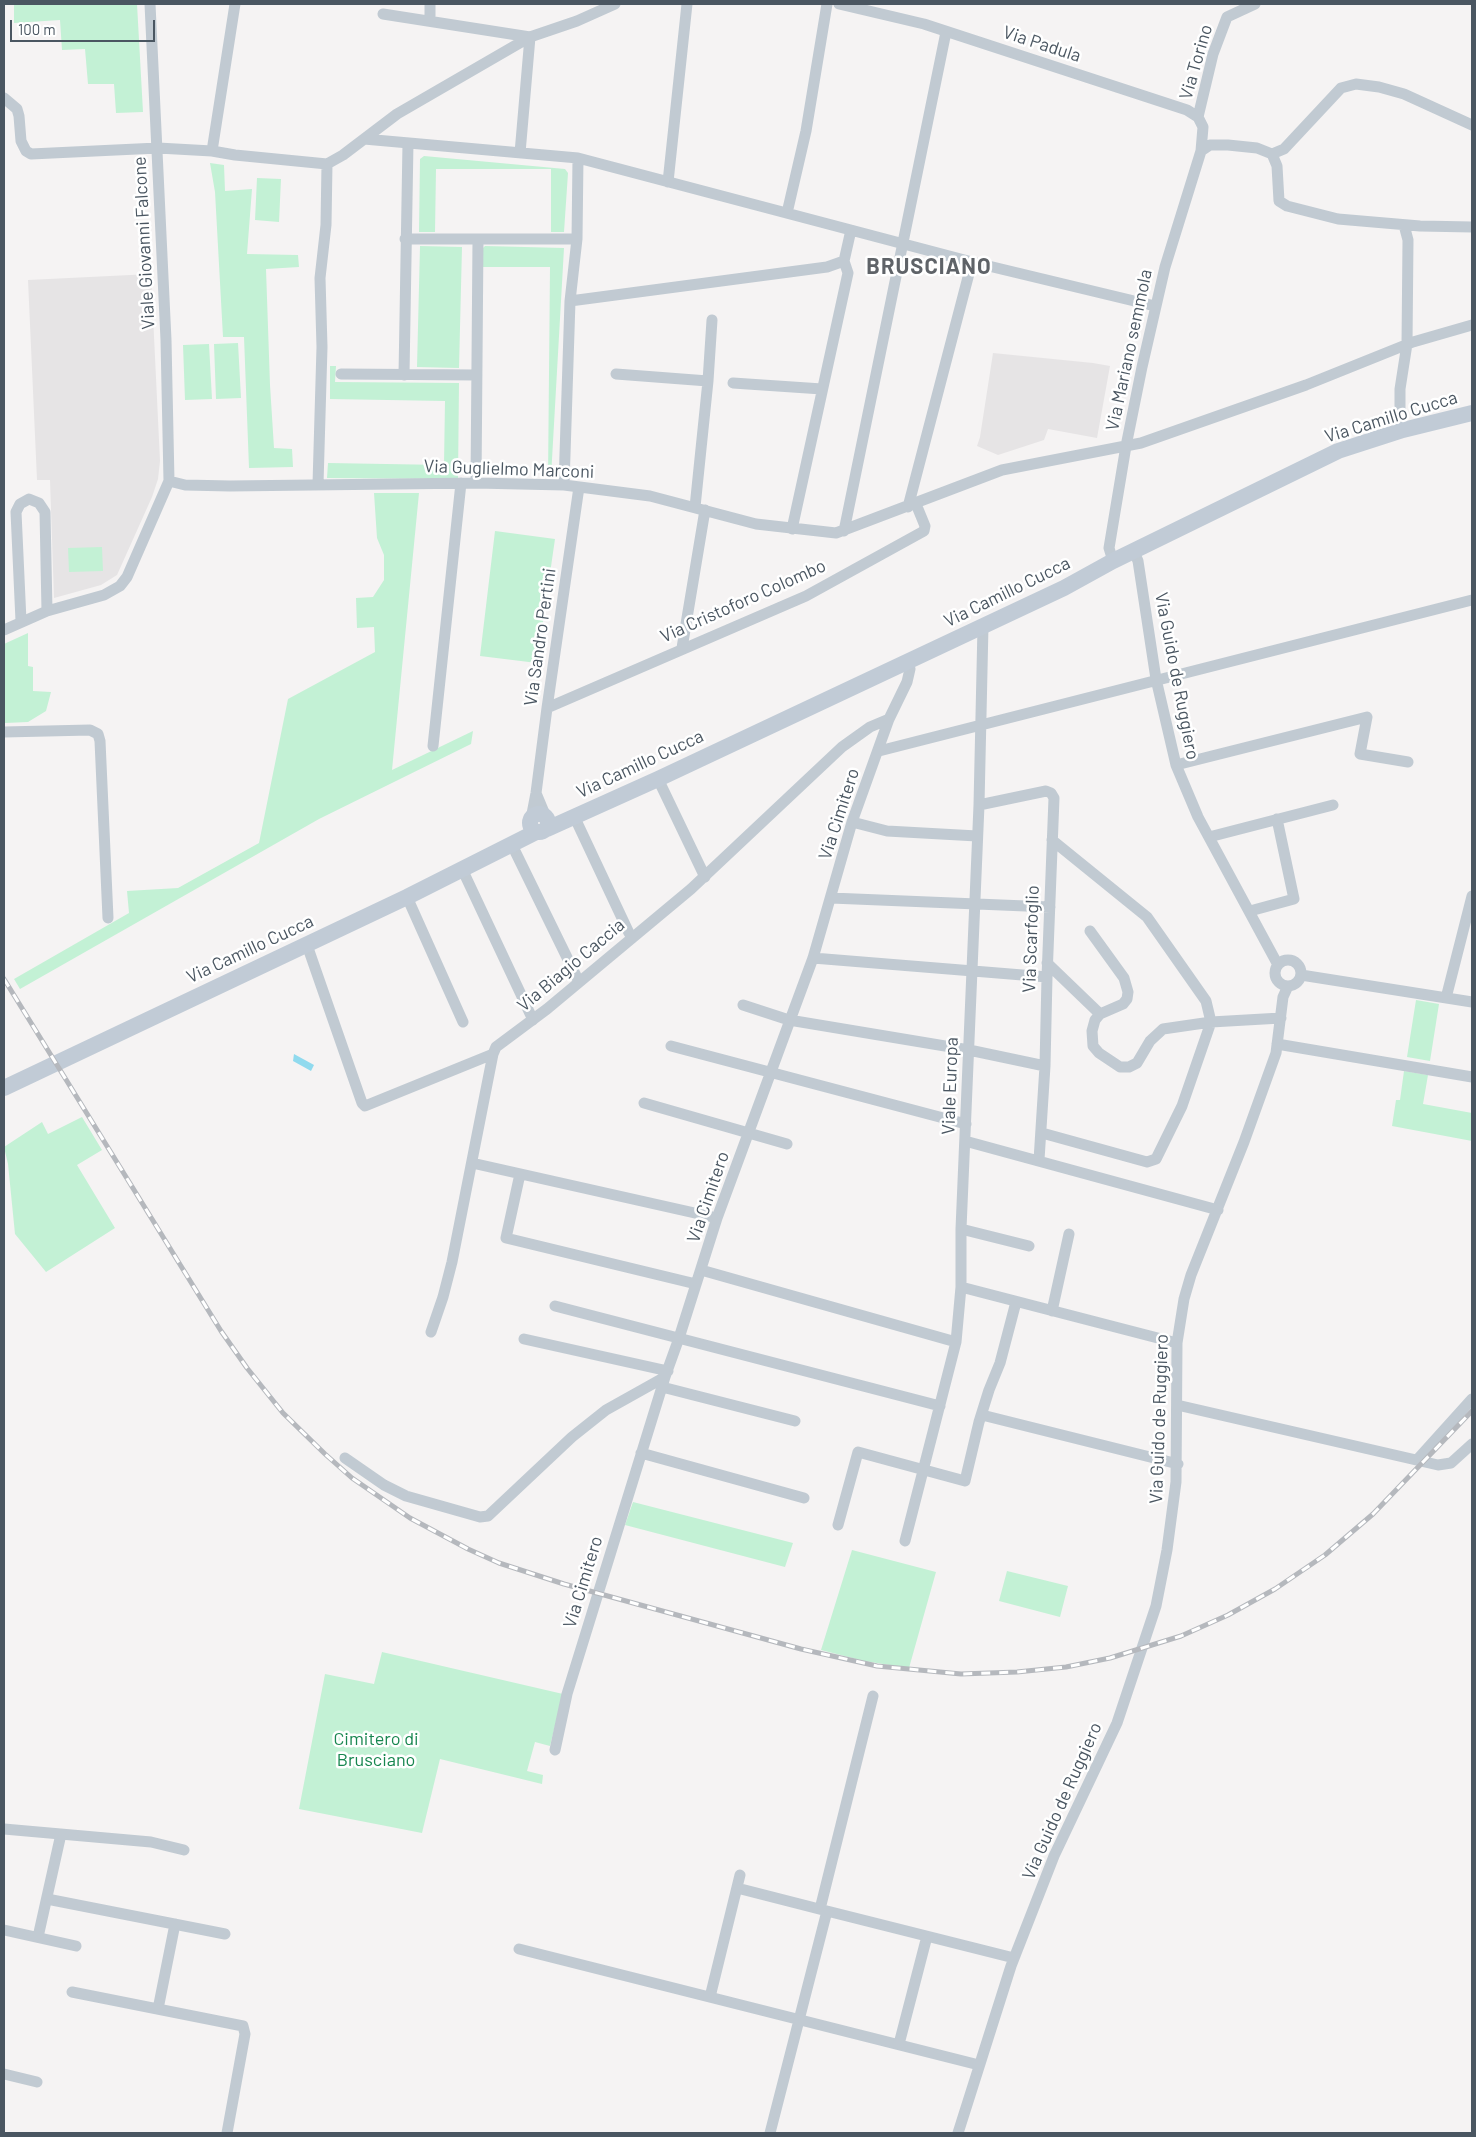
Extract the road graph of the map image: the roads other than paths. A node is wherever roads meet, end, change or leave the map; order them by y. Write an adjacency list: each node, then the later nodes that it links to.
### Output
1 (150, 4): 20 (street, Viale Giovanni Falcone)
2 (235, 4): 21 (street)
3 (430, 4): 12 (street)
4 (615, 4): 14 (street)
5 (687, 4): 27 (street)
6 (827, 4): 28 (street)
7 (839, 4): 13 (street, Via Padula)
8 (1231, 4): 11 (street)
9 (1255, 4): 11 (street, Via Torino)
10 (383, 14): 12 (street)
11 (1227, 17): 16 (street, Via Torino)
12 (430, 21): 14 (street)
13 (946, 32): 16 (street, Via Padula); 35 (street)
14 (530, 37): 18 (street); 23 (street)
15 (4, 98): 20 (street)
16 (1198, 117): 22 (street)
17 (1472, 126): 24 (street)
18 (364, 139): 19 (street); 26 (street)
19 (408, 143): 23 (street); 32 (street)
20 (158, 148): 21 (street); 53 (street, Viale Giovanni Falcone)
21 (212, 151): 26 (street)
22 (1201, 151): 24 (street); 39 (street, Via Mariano semmola)
23 (520, 153): 25 (street)
24 (1272, 154): 29 (street)
25 (578, 158): 27 (street); 34 (street)
26 (327, 164): 56 (street)
27 (668, 182): 28 (street)
28 (787, 213): 31 (street)
29 (1404, 225): 30 (street); 42 (street)
30 (1472, 227)
31 (851, 230): 35 (street); 36 (street)
32 (405, 239): 33 (street); 45 (street)
33 (478, 239): 34 (street); 46 (street)
34 (577, 239): 38 (street)
35 (904, 242): 37 (street); 62 (street)
36 (844, 261): 38 (street); 49 (street)
37 (972, 262): 39 (street); 59 (street)
38 (570, 301): 57 (street)
39 (1155, 306): 52 (street, Via Mariano semmola)
40 (712, 320): 47 (street)
41 (1472, 325): 42 (street, Via Guglielmo Marconi)
42 (1407, 344): 51 (street); 52 (street, Via Guglielmo Marconi)
43 (341, 374): 45 (street)
44 (616, 374): 47 (street)
45 (404, 375): 46 (street)
46 (477, 375): 55 (street)
47 (708, 381): 60 (street)
48 (733, 383): 49 (street)
49 (822, 388): 61 (street)
50 (1472, 413): 51 (street, Via Camillo Cucca)
51 (1404, 430): 63 (street, Via Camillo Cucca)
52 (1126, 446): 59 (street, Via Guglielmo Marconi); 64 (street, Via Mariano semmola)
53 (169, 481): 56 (street, Via Guglielmo Marconi); 66 (street)
54 (461, 483): 55 (street, Via Guglielmo Marconi); 56 (street, Via Guglielmo Marconi); 77 (street)
55 (476, 483): 57 (street, Via Guglielmo Marconi)
56 (318, 484)
57 (564, 485): 58 (street, Via Guglielmo Marconi)
58 (579, 487): 60 (street, Via Guglielmo Marconi); 73 (street, Via Sandro Pertini)
59 (912, 505): 62 (street, Via Guglielmo Marconi); 70 (street, Via Cristoforo Colombo)
60 (700, 508): 61 (street, Via Guglielmo Marconi); 70 (street)
61 (792, 529): 62 (street, Via Guglielmo Marconi)
62 (844, 530)
63 (1134, 552): 64 (street, Via Camillo Cucca); 72 (street, Via Guido de Ruggiero)
64 (1114, 561): 68 (street, Via Camillo Cucca)
65 (1472, 600): 72 (street)
66 (46, 611): 67 (street); 67 (street)
67 (21, 621): 69 (street)
68 (983, 626): 71 (street, Via Camillo Cucca); 75 (street, Viale Europa)
69 (4, 630)
70 (682, 648): 73 (street, Via Cristoforo Colombo)
71 (907, 661): 74 (street, Via Cimitero); 81 (street, Via Camillo Cucca)
72 (1156, 679): 75 (street); 80 (street, Via Guido de Ruggiero)
73 (547, 708): 85 (street, Via Sandro Pertini)
74 (889, 719): 78 (street, Via Cimitero); 92 (street, Via Biagio Caccia)
75 (980, 727): 78 (street); 82 (street, Viale Europa)
76 (4, 732): 99 (street)
77 (433, 746)
78 (879, 751): 86 (street, Via Cimitero)
79 (1408, 762): 80 (street)
80 (1176, 765): 88 (street, Via Guido de Ruggiero)
81 (658, 779): 85 (street, Via Camillo Cucca); 92 (street)
82 (979, 805): 87 (street, Viale Europa); 89 (street, Via Scarfoglio)
83 (1333, 805): 84 (street)
84 (1276, 820): 88 (street); 98 (street)
85 (547, 822): 90 (street, Via Camillo Cucca); 101 (street, Via Sandro Pertini)
86 (852, 822): 87 (street); 94 (street, Via Cimitero)
87 (977, 836): 96 (street, Viale Europa)
88 (1208, 837): 98 (street, Via Guido de Ruggiero)
89 (1052, 840): 97 (street, Via Scarfoglio); 119 (street)
90 (512, 845): 91 (street, Via Camillo Cucca); 109 (street)
91 (463, 870): 93 (street, Via Camillo Cucca); 116 (street)
92 (705, 877): 109 (street, Via Biagio Caccia)
93 (407, 897): 102 (street, Via Camillo Cucca); 118 (street)
94 (831, 898): 96 (street); 103 (street, Via Cimitero)
95 (1472, 903): 111 (street)
96 (974, 904): 97 (street); 106 (street, Viale Europa)
97 (1050, 907): 104 (street, Via Scarfoglio)
98 (1250, 911): 105 (street, Via Guido de Ruggiero)
99 (108, 918)
100 (1090, 931): 114 (street)
101 (629, 933)
102 (306, 945): 123 (street); 127 (street, Via Camillo Cucca)
103 (812, 958): 106 (street); 117 (street, Via Cimitero)
104 (1047, 963): 108 (street, Via Scarfoglio); 114 (street)
105 (1278, 965): 107 (street); 110 (street)
106 (972, 972): 108 (street); 122 (street, Viale Europa)
107 (1301, 975): 110 (street); 111 (street)
108 (1046, 977): 124 (street, Via Scarfoglio)
109 (578, 982): 116 (street, Via Biagio Caccia)
110 (1288, 986): 115 (street, Via Guido de Ruggiero)
111 (1446, 998): 112 (street)
112 (1472, 1002)
113 (743, 1005): 117 (street)
114 (1100, 1014): 119 (street)
115 (1281, 1018): 119 (street); 120 (street, Via Guido de Ruggiero)
116 (532, 1020): 123 (street, Via Biagio Caccia)
117 (789, 1020): 122 (street); 125 (street, Via Cimitero)
118 (463, 1022)
119 (1211, 1022): 131 (street)
120 (1277, 1044): 126 (street); 137 (street, Via Guido de Ruggiero)
121 (671, 1046): 125 (street)
122 (969, 1050): 124 (street); 129 (street, Viale Europa)
123 (493, 1054): 135 (street)
124 (1046, 1066): 131 (street, Via Scarfoglio)
125 (769, 1072): 129 (street); 130 (street, Via Cimitero)
126 (1472, 1077)
127 (4, 1088)
128 (644, 1103): 130 (street)
129 (966, 1124): 132 (street, Viale Europa)
130 (749, 1132): 133 (street); 138 (street, Via Cimitero)
131 (1042, 1133): 134 (street, Via Scarfoglio)
132 (966, 1141): 134 (street); 139 (street, Viale Europa)
133 (786, 1144)
134 (1039, 1160): 137 (street)
135 (472, 1163): 136 (street); 148 (street)
136 (520, 1174): 138 (street); 143 (street)
137 (1218, 1210): 152 (street, Via Guido de Ruggiero)
138 (717, 1218): 142 (street, Via Cimitero)
139 (961, 1229): 141 (street); 144 (street, Viale Europa)
140 (1069, 1234): 147 (street)
141 (1029, 1246)
142 (701, 1270): 143 (street, Via Cimitero); 151 (street)
143 (696, 1284): 149 (street, Via Cimitero)
144 (961, 1287): 145 (street); 151 (street, Viale Europa)
145 (1016, 1302): 147 (street); 157 (street)
146 (555, 1306): 149 (street)
147 (1052, 1311): 152 (street)
148 (431, 1332)
149 (679, 1338): 153 (street, Via Cimitero); 156 (street)
150 (524, 1339): 153 (street)
151 (956, 1342): 156 (street, Viale Europa)
152 (1177, 1343): 155 (street, Via Guido de Ruggiero)
153 (665, 1378): 158 (street); 160 (street, Via Cimitero); 161 (street)
154 (1472, 1399): 162 (street)
155 (1177, 1404): 162 (street); 163 (street, Via Guido de Ruggiero)
156 (940, 1406): 164 (street, Viale Europa)
157 (982, 1415): 163 (street); 164 (street)
158 (795, 1421)
159 (1472, 1444): 162 (street)
160 (641, 1453): 165 (street); 169 (street, Via Cimitero)
161 (345, 1458)
162 (1417, 1460)
163 (1178, 1464): 184 (street, Via Guido de Ruggiero)
164 (924, 1470): 166 (street); 167 (street, Viale Europa)
165 (804, 1498)
166 (838, 1525)
167 (905, 1540)
168 (873, 1696): 176 (street)
169 (556, 1750)
170 (4, 1829): 171 (street)
171 (61, 1834): 172 (street); 175 (street)
172 (184, 1850)
173 (740, 1875): 174 (street)
174 (737, 1888): 176 (street); 186 (street)
175 (47, 1899): 177 (street); 180 (street)
176 (824, 1910): 184 (street); 188 (street)
177 (175, 1924): 179 (street); 187 (street)
178 (4, 1930): 180 (street)
179 (225, 1934)
180 (38, 1937): 182 (street)
181 (926, 1940): 189 (street)
182 (76, 1946)
183 (519, 1949): 186 (street)
184 (1014, 1958): 190 (street, Via Guido de Ruggiero)
185 (72, 1992): 187 (street)
186 (710, 1997): 188 (street)
187 (158, 2009): 193 (street)
188 (799, 2019): 189 (street); 194 (street)
189 (899, 2044): 190 (street)
190 (979, 2065): 195 (street, Via Guido de Ruggiero)
191 (4, 2074): 192 (street)
192 (37, 2082)
193 (227, 2133)
194 (770, 2133)
195 (958, 2133)

